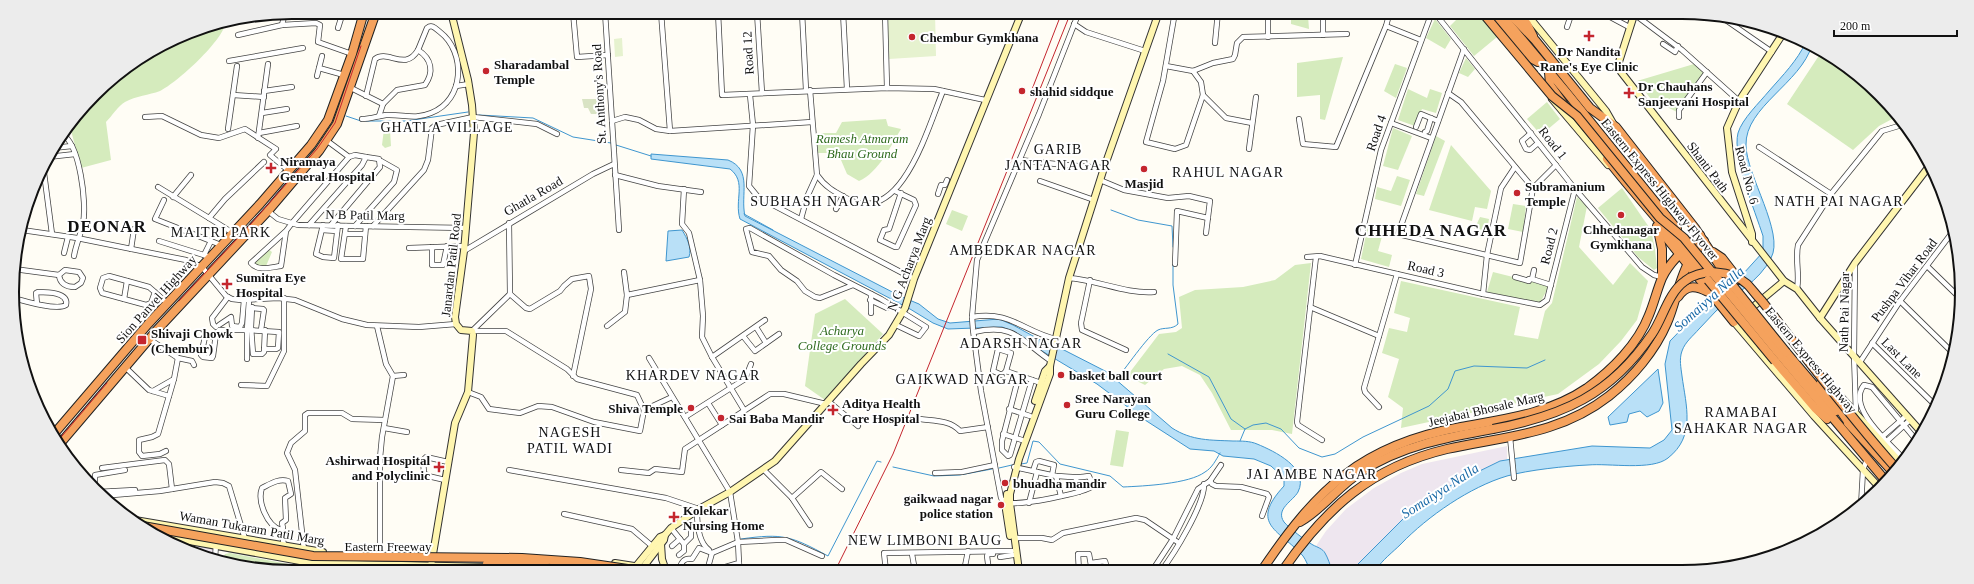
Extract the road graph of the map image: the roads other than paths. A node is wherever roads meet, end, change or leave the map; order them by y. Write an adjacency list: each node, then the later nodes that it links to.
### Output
1 (283, 19): 37 (street)
2 (341, 19): 41 (street)
3 (362, 19): 57 (highway, Sion Panvel Highway)
4 (374, 19): 74 (highway, Sion Panvel Highway)
5 (453, 19): 71 (main road, Janardan Patil Road)
6 (574, 19): 58 (street)
7 (605, 19): 58 (street, St. Anthony's Road)
8 (662, 19): 110 (street)
9 (718, 19): 82 (street)
10 (757, 19): 79 (street, Road 12)
11 (803, 19): 77 (street)
12 (843, 19): 75 (street)
13 (885, 19): 76 (street)
14 (1019, 19): 87 (main road, N G Acharya Marg)
15 (1076, 19): 36 (street)
16 (1157, 19): 55 (main road)
17 (1174, 19): 64 (street)
18 (1217, 19): 49 (street)
19 (1268, 19): 45 (street)
20 (1323, 19): 44 (street)
21 (1388, 19): 38 (street)
22 (1430, 19): 47 (street, Road 4)
23 (1439, 19): 53 (street, Road 1)
24 (1487, 19): 152 (main road)
25 (1487, 19): 188 (highway, bridge)
26 (1497, 19): 62 (highway)
27 (1505, 19): 62 (highway)
28 (1515, 19): 48 (highway)
29 (1523, 19): 48 (highway)
30 (1531, 19): 108 (main road)
31 (1570, 19): 40 (street)
32 (1615, 19): 39 (street)
33 (1632, 19): 39 (main road)
34 (1643, 19): 51 (street)
35 (1730, 23): 56 (street)
36 (1074, 24): 55 (street); 128 (street)
37 (282, 25): 43 (street); 57 (street)
38 (1386, 26): 47 (street); 98 (street)
39 (1629, 26): 192 (main road, Shanti Path)
40 (1567, 27)
41 (338, 28)
42 (1347, 34): 44 (street)
43 (238, 35)
44 (1324, 35): 45 (street)
45 (1268, 37): 66 (street)
46 (1781, 38): 56 (main road, Road No. 6)
47 (1421, 40): 103 (street, Road 4)
48 (1535, 40): 108 (highway)
49 (1215, 43)
50 (1663, 44): 51 (street)
51 (1678, 46): 68 (street)
52 (303, 48): 60 (street)
53 (1464, 49): 80 (street); 112 (street, Road 1)
54 (418, 50): 72 (street); 85 (street); 89 (street)
55 (1146, 51): 134 (main road)
56 (1772, 52): 88 (main road, Road No. 6)
57 (352, 54): 69 (highway, Sion Panvel Highway)
58 (608, 55): 100 (street, St. Anthony's Road)
59 (322, 56): 65 (street)
60 (229, 61)
61 (268, 64): 81 (street)
62 (1542, 64): 67 (highway)
63 (237, 66): 83 (street)
64 (1166, 66): 66 (street); 84 (street)
65 (319, 68): 69 (street); 70 (street)
66 (1193, 71): 84 (street)
67 (1549, 72): 152 (highway); 188 (highway, Eastern Express Highway Flyover, bridge)
68 (1707, 72): 88 (street); 94 (street)
69 (344, 75): 135 (highway, Sion Panvel Highway)
70 (317, 76)
71 (469, 84): 72 (street); 95 (main road, Janardan Patil Road)
72 (456, 86): 92 (street)
73 (292, 87): 81 (street)
74 (351, 88): 85 (street); 117 (highway, Sion Panvel Highway)
75 (847, 88): 76 (street); 77 (street)
76 (887, 88): 78 (street)
77 (808, 90): 79 (street); 101 (street)
78 (943, 91): 87 (street); 148 (street)
79 (762, 93): 82 (street)
80 (1448, 93): 99 (street); 133 (street)
81 (264, 94): 83 (street); 91 (street)
82 (750, 94): 104 (street)
83 (233, 95): 109 (street)
84 (1203, 95): 102 (street)
85 (366, 96): 89 (street)
86 (1256, 97): 102 (street)
87 (986, 100): 151 (main road, N G Acharya Marg)
88 (1739, 101): 192 (main road, Road No. 6)
89 (383, 104): 92 (street)
90 (287, 109): 91 (street)
91 (262, 114): 114 (street)
92 (379, 116): 97 (street)
93 (145, 117): 114 (street)
94 (1679, 117)
95 (473, 118): 113 (street); 171 (street); 175 (main road, Janardan Patil Road)
96 (1432, 118): 99 (street); 107 (street); 111 (street)
97 (362, 119)
98 (1300, 119)
99 (1438, 120): 116 (street)
100 (612, 121): 110 (street); 131 (street, St. Anthony's Road)
101 (812, 122): 104 (street); 138 (street)
102 (1252, 123): 122 (street)
103 (1391, 123): 116 (street); 209 (street, Road 4)
104 (753, 125): 110 (street); 163 (street)
105 (297, 126): 114 (street)
106 (1899, 126): 153 (street)
107 (1416, 127)
108 (1616, 127): 189 (highway)
109 (228, 129)
110 (670, 131)
111 (1425, 132)
112 (1531, 133): 118 (street, Road 1); 118 (street)
113 (557, 134)
114 (259, 136): 135 (street)
115 (67, 137): 119 (street)
116 (1431, 138): 201 (street)
117 (326, 140): 126 (street); 159 (highway, Sion Panvel Highway)
118 (1538, 142): 132 (street, Road 1)
119 (69, 147): 121 (street); 123 (street); 124 (street)
120 (1759, 147): 153 (street)
121 (60, 148)
122 (1249, 149)
123 (69, 154): 124 (street); 125 (street)
124 (75, 154): 187 (street)
125 (56, 155)
126 (349, 157): 127 (street); 164 (street)
127 (366, 157): 129 (street); 166 (street)
128 (1020, 160): 134 (street); 256 (street)
129 (381, 161): 167 (street); 169 (street)
130 (264, 162): 161 (street)
131 (614, 164): 137 (street, St. Anthony's Road); 165 (street, Ghatla Road)
132 (1556, 165): 145 (street); 147 (street, Road 1)
133 (1515, 167): 145 (street); 201 (street)
134 (1104, 168): 142 (main road)
135 (289, 170): 180 (highway, Sion Panvel Highway)
136 (1926, 170): 207 (main road, Nath Pai Nagar)
137 (615, 174): 146 (street); 177 (street, St. Anthony's Road)
138 (817, 175): 155 (street); 163 (street)
139 (191, 176): 154 (street)
140 (44, 179): 182 (street)
141 (947, 180): 151 (street)
142 (1100, 180): 157 (main road); 162 (street)
143 (1040, 181): 157 (street)
144 (158, 187): 154 (street)
145 (1533, 188): 201 (street)
146 (684, 189): 149 (street); 224 (street)
147 (1575, 189): 219 (street, Road 1); 229 (street, Road 2)
148 (895, 191): 150 (street); 155 (street)
149 (701, 192)
150 (901, 193): 150 (street)
151 (948, 193): 222 (main road, N G Acharya Marg)
152 (1633, 193): 160 (highway)
153 (1831, 194): 230 (street)
154 (173, 196): 161 (street)
155 (843, 196): 158 (street)
156 (164, 200): 191 (street)
157 (1094, 200): 220 (main road)
158 (836, 209)
159 (268, 211): 164 (street, N B Patil Marg); 215 (highway, Sion Panvel Highway)
160 (1653, 215): 172 (highway); 199 (highway)
161 (209, 218): 180 (street)
162 (1208, 218): 181 (street); 208 (street)
163 (801, 219): 222 (street)
164 (292, 223): 166 (street, N B Patil Marg); 179 (street)
165 (509, 223): 197 (street, Ghatla Road); 235 (street)
166 (309, 225): 173 (street, N B Patil Marg)
167 (331, 225): 173 (street, N B Patil Marg); 174 (street, N B Patil Marg)
168 (346, 226): 169 (street, N B Patil Marg); 174 (street, N B Patil Marg); 183 (street)
169 (355, 226): 170 (street, N B Patil Marg)
170 (366, 226): 171 (street, N B Patil Marg); 184 (street)
171 (373, 226): 175 (street, N B Patil Marg)
172 (1657, 226): 199 (highway); 219 (highway)
173 (322, 228): 174 (street); 174 (street)
174 (337, 228)
175 (466, 228): 197 (main road, Janardan Patil Road)
176 (134, 229): 198 (street)
177 (619, 230)
178 (26, 231): 182 (street)
179 (286, 231): 179 (street)
180 (233, 233): 193 (highway, Sion Panvel Highway)
181 (1206, 233)
182 (52, 234): 185 (street)
183 (345, 234): 184 (street); 184 (street)
184 (365, 234)
185 (68, 236): 187 (street); 200 (street)
186 (1949, 236): 210 (street, Pushpa Vihar Road)
187 (77, 238): 198 (street); 202 (street)
188 (1684, 238): 284 (highway, Eastern Express Highway Flyover, bridge)
189 (1702, 238): 199 (highway, Jeejabai Bhosale Marg); 206 (highway); 221 (highway)
190 (159, 241): 203 (street)
191 (211, 241): 193 (street); 203 (street)
192 (1752, 242): 227 (main road, Shanti Path)
193 (222, 245): 203 (highway, Sion Panvel Highway)
194 (446, 246): 195 (street); 195 (street); 197 (street)
195 (432, 247): 196 (street)
196 (408, 248)
197 (464, 248): 260 (main road, Janardan Patil Road)
198 (131, 249): 211 (street)
199 (1682, 252): 206 (highway); 219 (highway, Jeejabai Bhosale Marg)
200 (64, 253)
201 (1487, 255): 237 (street)
202 (74, 256)
203 (207, 256): 211 (highway, Sion Panvel Highway)
204 (1307, 257): 205 (street, Road 3)
205 (1316, 257): 209 (street, Road 3); 251 (street)
206 (1689, 261): 233 (highway); 248 (highway); 284 (highway, bridge)
207 (1855, 263): 257 (main road); 283 (street, Nath Pai Nagar)
208 (1175, 264)
209 (1355, 264): 216 (street, Road 3)
210 (1927, 266): 234 (street); 246 (street, Pushpa Vihar Road)
211 (202, 267): 215 (street); 247 (highway, Sion Panvel Highway)
212 (20, 270): 217 (street)
213 (1534, 270): 223 (street)
214 (624, 272): 238 (street)
215 (208, 274): 239 (street); 275 (highway, Sion Panvel Highway)
216 (1397, 274): 237 (street, Road 3); 273 (street)
217 (59, 275): 217 (street)
218 (1516, 277): 223 (street)
219 (1662, 277): 393 (highway, Jeejabai Bhosale Marg)
220 (1069, 278): 225 (street); 276 (main road)
221 (1732, 278): 245 (highway, bridge); 284 (highway, Eastern Express Highway, bridge)
222 (914, 279): 254 (main road, N G Acharya Marg)
223 (1532, 279): 229 (street)
224 (700, 280): 238 (street); 285 (street)
225 (1090, 280): 232 (street); 281 (street)
226 (127, 281): 231 (street); 241 (street); 241 (street)
227 (1784, 281): 230 (main road, Shanti Path); 245 (main road)
228 (853, 285): 228 (street); 236 (street)
229 (1551, 285): 250 (street, Road 2)
230 (1797, 289): 257 (main road, Shanti Path)
231 (155, 292): 241 (street); 247 (street)
232 (1154, 292)
233 (1710, 293): 248 (highway); 259 (highway)
234 (1955, 293)
235 (510, 294): 269 (street); 300 (street)
236 (871, 294): 244 (street); 254 (street)
237 (1484, 294): 250 (street, Road 3)
238 (627, 295): 263 (street)
239 (228, 297): 243 (street); 264 (street)
240 (284, 298): 243 (street); 262 (street); 304 (street)
241 (124, 299)
242 (19, 300): 249 (street)
243 (249, 300): 252 (street); 266 (street); 267 (street)
244 (870, 300): 253 (street); 255 (street)
245 (1757, 301): 259 (main road); 282 (highway)
246 (1900, 301): 278 (street, Pushpa Vihar Road); 280 (street)
247 (167, 303): 335 (highway, Sion Panvel Highway)
248 (1674, 303): 339 (highway)
249 (37, 304): 249 (street)
250 (1540, 304)
251 (1310, 307): 273 (street); 343 (street)
252 (252, 308): 267 (street); 268 (street)
253 (887, 308)
254 (904, 310): 261 (main road, N G Acharya Marg); 261 (street)
255 (871, 313)
256 (972, 318): 270 (street); 276 (street)
257 (1820, 318): 283 (main road, Shanti Path)
258 (765, 320): 265 (street)
259 (1733, 320): 361 (main road)
260 (456, 324): 262 (street); 269 (main road, Janardan Patil Road)
261 (896, 325): 314 (main road, N G Acharya Marg)
262 (377, 326): 299 (street)
263 (608, 326)
264 (220, 327): 266 (street); 266 (street); 274 (street)
265 (756, 327): 272 (street); 277 (street)
266 (237, 328): 267 (street)
267 (249, 330): 268 (street); 279 (street); 288 (street)
268 (263, 330): 279 (street); 279 (street)
269 (472, 331): 300 (street); 308 (main road)
270 (973, 331): 289 (street); 331 (street)
271 (779, 334): 277 (street)
272 (743, 336): 277 (street); 285 (street)
273 (1379, 336): 315 (street)
274 (216, 337): 274 (street)
275 (149, 339): 286 (street); 294 (highway, Sion Panvel Highway)
276 (1056, 340): 289 (main road)
277 (766, 343)
278 (1872, 343): 290 (street, Pushpa Vihar Road); 312 (street, Last Lane)
279 (264, 349)
280 (1949, 349)
281 (1126, 350)
282 (1796, 350): 291 (highway); 298 (highway)
283 (1854, 355): 290 (main road, Shanti Path); 320 (street, Nath Pai Nagar)
284 (1780, 356): 298 (highway, Eastern Express Highway); 348 (highway, Eastern Express Highway)
285 (712, 357): 305 (street)
286 (178, 358): 293 (street); 301 (street)
287 (649, 358): 311 (street)
288 (247, 359)
289 (1051, 362): 303 (main road); 333 (main road)
290 (1860, 362): 306 (main road, Shanti Path)
291 (1807, 363): 320 (main road); 329 (highway)
292 (751, 364): 305 (street)
293 (194, 365)
294 (125, 367): 307 (street); 342 (highway, Sion Panvel Highway)
295 (1006, 371): 295 (street); 297 (street)
296 (404, 375): 299 (street)
297 (1019, 375): 302 (street); 316 (street)
298 (1805, 375): 329 (highway, Eastern Express Highway)
299 (393, 376): 325 (street)
300 (573, 376): 317 (street)
301 (174, 379): 307 (street); 310 (street)
302 (1032, 380): 303 (street); 319 (street)
303 (1041, 383): 321 (main road)
304 (241, 385)
305 (732, 388): 313 (street); 318 (street)
306 (1883, 388): 309 (street); 323 (main road, Shanti Path)
307 (152, 391): 310 (street)
308 (468, 392): 317 (street); 350 (main road)
309 (1877, 393): 326 (street); 338 (street)
310 (169, 396): 346 (street)
311 (672, 397): 317 (street); 322 (street)
312 (1932, 402)
313 (708, 403): 322 (street); 327 (street)
314 (827, 403): 318 (street); 328 (street); 360 (main road, N G Acharya Marg)
315 (1379, 407)
316 (1009, 409): 319 (street); 337 (street)
317 (644, 410)
318 (744, 410): 327 (street)
319 (1023, 413): 321 (street); 341 (street)
320 (1856, 413): 349 (main road)
321 (1030, 416): 333 (main road)
322 (685, 417): 344 (street)
323 (1908, 418): 326 (street); 330 (street); 334 (main road, Shanti Path)
324 (920, 419): 331 (street)
325 (385, 420): 332 (street); 415 (street)
326 (1900, 421): 330 (street); 338 (street)
327 (722, 425): 344 (street)
328 (858, 426)
329 (1851, 426): 356 (highway, Eastern Express Highway)
330 (1904, 426): 340 (street); 345 (street)
331 (988, 427): 352 (street)
332 (384, 428): 336 (street); 417 (street)
333 (1028, 428): 341 (main road); 354 (main road)
334 (1918, 428)
335 (57, 430)
336 (406, 432)
337 (1003, 434): 341 (street); 341 (street)
338 (1883, 436): 345 (street)
339 (1510, 437): 365 (street); 451 (highway)
340 (1913, 437)
341 (1019, 439): 354 (main road)
342 (63, 440)
343 (1322, 440)
344 (699, 441): 359 (street); 377 (street)
345 (1887, 441): 347 (street)
346 (166, 451)
347 (1901, 456)
348 (1867, 459): 361 (street); 366 (highway, Eastern Express Highway)
349 (1898, 459)
350 (448, 462): 368 (main road); 368 (street)
351 (1894, 464): 393 (highway, bridge)
352 (995, 465): 363 (street); 383 (street)
353 (1221, 465): 370 (street)
354 (1015, 467): 362 (street); 383 (main road)
355 (102, 468): 375 (street)
356 (1890, 469)
357 (125, 470): 369 (street)
358 (509, 470): 385 (street)
359 (620, 470)
360 (764, 470): 377 (main road, N G Acharya Marg); 382 (street)
361 (1863, 470): 372 (main road); 381 (street)
362 (1035, 471): 364 (street); 364 (street); 384 (street)
363 (935, 473)
364 (1054, 475): 367 (street); 380 (street)
365 (1514, 477)
366 (1882, 477)
367 (1076, 479): 378 (street); 378 (street)
368 (445, 480): 423 (main road)
369 (95, 481)
370 (1210, 481): 371 (street); 388 (street)
371 (1204, 484): 387 (street); 389 (street)
372 (1876, 484)
373 (842, 489): 382 (street)
374 (136, 490): 376 (street)
375 (172, 490): 379 (street); 403 (street)
376 (106, 491)
377 (730, 492): 385 (main road, N G Acharya Marg); 406 (street)
378 (1079, 492): 380 (street)
379 (110, 495)
380 (1061, 496): 384 (street)
381 (1861, 497)
382 (792, 498): 392 (street)
383 (1007, 503): 384 (street); 402 (main road); 420 (main road)
384 (1029, 503)
385 (698, 510): 396 (main road, N G Acharya Marg); 406 (street)
386 (564, 514): 413 (street)
387 (1185, 515): 389 (street); 405 (street)
388 (1262, 516)
389 (1190, 520): 408 (street)
390 (144, 521): 391 (main road, Waman Tukaram Patil Marg)
391 (168, 525): 398 (main road); 399 (main road, Waman Tukaram Patil Marg)
392 (810, 525)
393 (1296, 525): 450 (highway)
394 (691, 526): 410 (street)
395 (155, 528): 432 (highway, Eastern Freeway, bridge)
396 (671, 528): 400 (main road, N G Acharya Marg); 404 (street)
397 (281, 530): 397 (street); 412 (street)
398 (166, 534)
399 (217, 534): 403 (main road, Waman Tukaram Patil Marg); 411 (street)
400 (666, 535): 409 (main road); 413 (main road, N G Acharya Marg)
401 (169, 536): 431 (highway, Eastern Freeway, bridge)
402 (1014, 538): 405 (street); 445 (main road)
403 (245, 539): 412 (main road, Waman Tukaram Patil Marg)
404 (680, 539): 410 (street); 414 (street)
405 (1173, 539): 408 (street); 448 (street)
406 (738, 541): 418 (street); 425 (street); 427 (street)
407 (186, 543): 411 (main road, Waman Tukaram Patil Marg)
408 (1179, 543): 449 (street)
409 (661, 544): 435 (main road); 436 (main road)
410 (684, 544): 424 (street)
411 (216, 546): 421 (street); 429 (main road, Waman Tukaram Patil Marg)
412 (284, 546): 415 (main road, Waman Tukaram Patil Marg)
413 (652, 546): 434 (main road, N G Acharya Marg)
414 (672, 546)
415 (304, 550): 417 (main road, Waman Tukaram Patil Marg)
416 (968, 551): 419 (street); 422 (street); 442 (street)
417 (380, 553): 423 (main road, Waman Tukaram Patil Marg)
418 (712, 553): 437 (street); 438 (street)
419 (981, 553): 420 (street); 426 (street)
420 (1012, 553): 443 (street); 444 (main road)
421 (215, 554)
422 (912, 554): 440 (street); 441 (street)
423 (432, 555): 430 (main road); 433 (main road, Waman Tukaram Patil Marg)
424 (679, 555)
425 (822, 556)
426 (969, 559)
427 (739, 563): 439 (street)
428 (1090, 563): 446 (street); 447 (street)
429 (340, 565)
430 (431, 565)
431 (545, 565)
432 (602, 565)
433 (607, 565)
434 (641, 565)
435 (642, 565)
436 (664, 565)
437 (681, 565)
438 (709, 565)
439 (732, 565)
440 (885, 565)
441 (914, 565)
442 (965, 565)
443 (989, 565)
444 (1014, 565)
445 (1018, 565)
446 (1078, 565)
447 (1106, 565)
448 (1157, 565)
449 (1165, 565)
450 (1265, 565)
451 (1287, 565)

